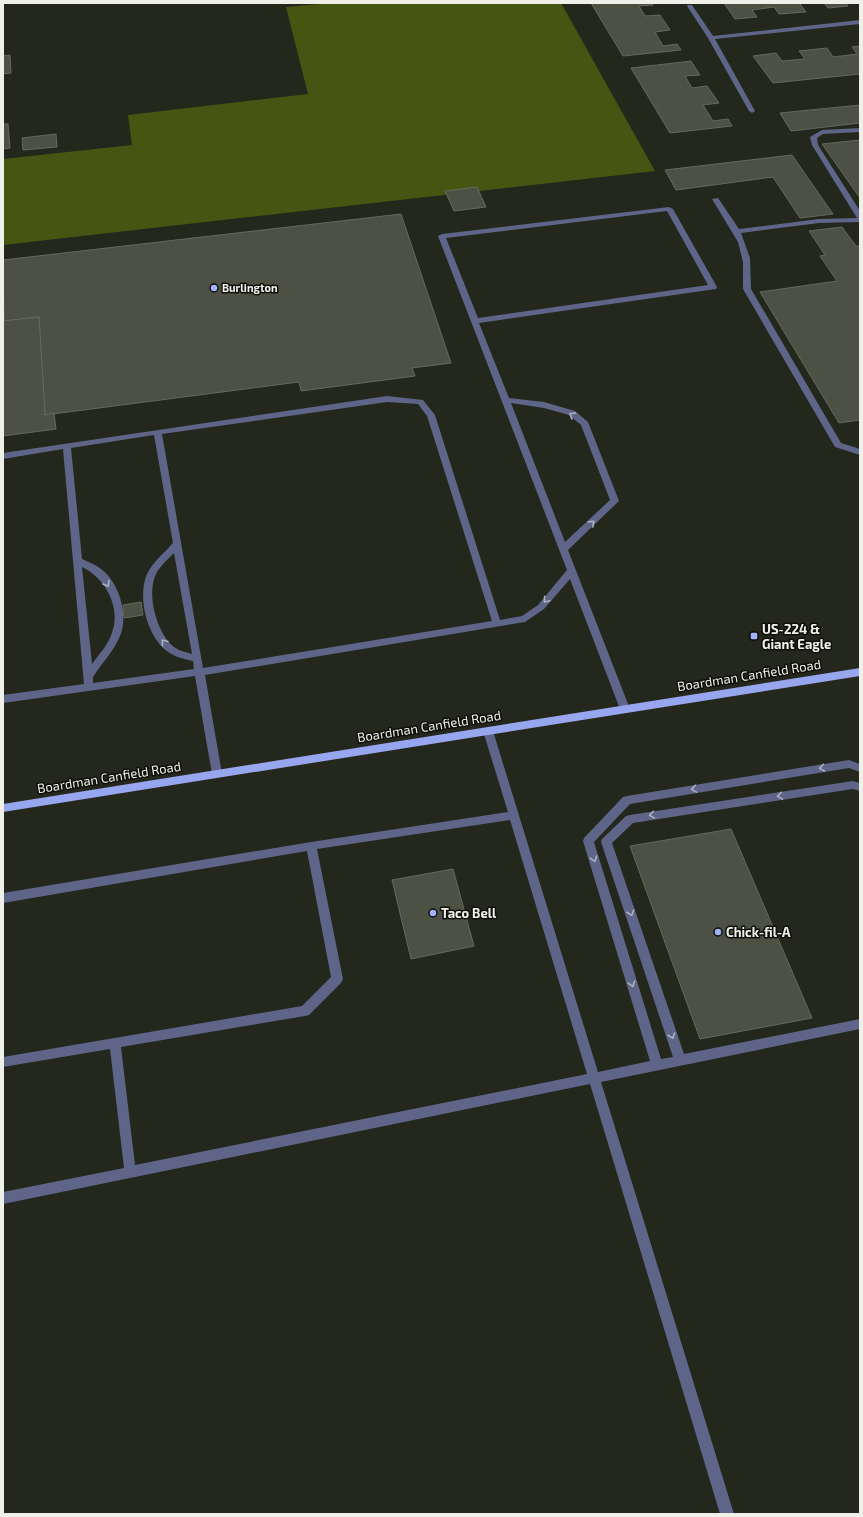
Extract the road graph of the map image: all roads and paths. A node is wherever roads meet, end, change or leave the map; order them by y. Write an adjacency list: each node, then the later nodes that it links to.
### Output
1 (690, 6): 3 (street)
2 (860, 22): 3 (street)
3 (711, 38): 4 (street)
4 (752, 111)
5 (860, 130): 7 (street)
6 (716, 199): 9 (street)
7 (860, 217)
8 (860, 220): 9 (street)
9 (736, 232): 14 (street)
10 (475, 321): 10 (street); 11 (street)
11 (506, 400): 17 (street); 17 (street, one-way to 11)
12 (158, 432): 13 (street); 16 (street); 20 (street)
13 (66, 447): 15 (street); 18 (street)
14 (860, 452)
15 (3, 456)
16 (178, 543): 21 (street); 21 (street, one-way to 16)
17 (563, 549): 19 (street)
18 (77, 560): 24 (street); 24 (street, one-way to 24)
19 (572, 571): 20 (street, one-way to 20); 27 (street)
20 (497, 624): 22 (street)
21 (197, 659): 22 (street)
22 (200, 672): 25 (street); 30 (street)
23 (860, 672): 27 (main road, Boardman Canfield Road)
24 (88, 676): 25 (street)
25 (89, 687): 26 (street)
26 (3, 699)
27 (625, 709): 28 (main road, Boardman Canfield Road)
28 (488, 731): 30 (main road, Boardman Canfield Road); 33 (street)
29 (860, 768): 40 (street, one-way to 40)
30 (217, 774): 32 (main road, Boardman Canfield Road)
31 (860, 787): 38 (street, one-way to 38)
32 (3, 808)
33 (514, 815): 34 (street); 41 (street)
34 (311, 846): 35 (street); 37 (street)
35 (3, 898)
36 (860, 1024): 38 (street)
37 (115, 1044): 39 (street); 42 (street)
38 (680, 1060): 40 (street)
39 (3, 1062)
40 (657, 1064): 41 (street)
41 (594, 1076): 42 (street); 44 (street)
42 (130, 1171): 43 (street)
43 (3, 1198)
44 (727, 1514)

